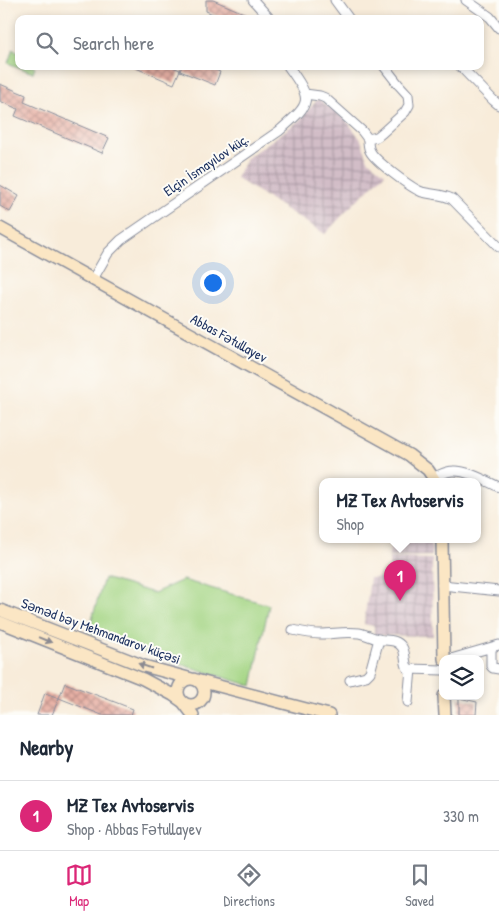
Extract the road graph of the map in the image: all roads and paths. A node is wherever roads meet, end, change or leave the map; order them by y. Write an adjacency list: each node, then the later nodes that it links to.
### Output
1 (253, 0): 4 (street)
2 (335, 0): 5 (street)
3 (466, 0): 6 (street)
4 (266, 15)
5 (346, 15)
6 (499, 28)
7 (291, 70): 10 (street)
8 (387, 70): 12 (street)
9 (464, 70): 11 (street)
10 (305, 94): 12 (street); 15 (street, Elçin İsmayılov küç.)
11 (499, 105)
12 (368, 139): 14 (street)
13 (0, 228): 15 (main road, Abbas Fətullayev)
14 (499, 247)
15 (93, 279): 16 (main road, Abbas Fətullayev)
16 (434, 478)
17 (439, 478): 19 (street)
18 (481, 478): 20 (street)
19 (481, 478)
20 (499, 487)
21 (442, 543): 22 (main road)
22 (442, 585): 23 (street); 29 (main road)
23 (499, 591)
24 (0, 610): 34 (main road, Səməd bəy Mehmandarov küçəsi, one-way to 24)
25 (0, 622): 39 (main road, Səməd bəy Mehmandarov küçəsi, one-way to 39)
26 (294, 630): 27 (street)
27 (379, 639): 31 (street); 35 (street)
28 (495, 647): 30 (street); 32 (street)
29 (444, 655)
30 (466, 655)
31 (410, 669): 33 (street); 40 (street)
32 (499, 669)
33 (439, 670)
34 (194, 679): 36 (main road, Səməd bəy Mehmandarov küçəsi); 37 (main road); 39 (main road)
35 (350, 680)
36 (237, 690): 37 (main road); 43 (main road, Səməd bəy Mehmandarov küçəsi)
37 (202, 698): 39 (main road); 42 (main road)
38 (444, 700): 44 (main road)
39 (183, 702): 41 (main road)
40 (408, 702)
41 (193, 715)
42 (199, 715)
43 (329, 715)
44 (445, 715)

